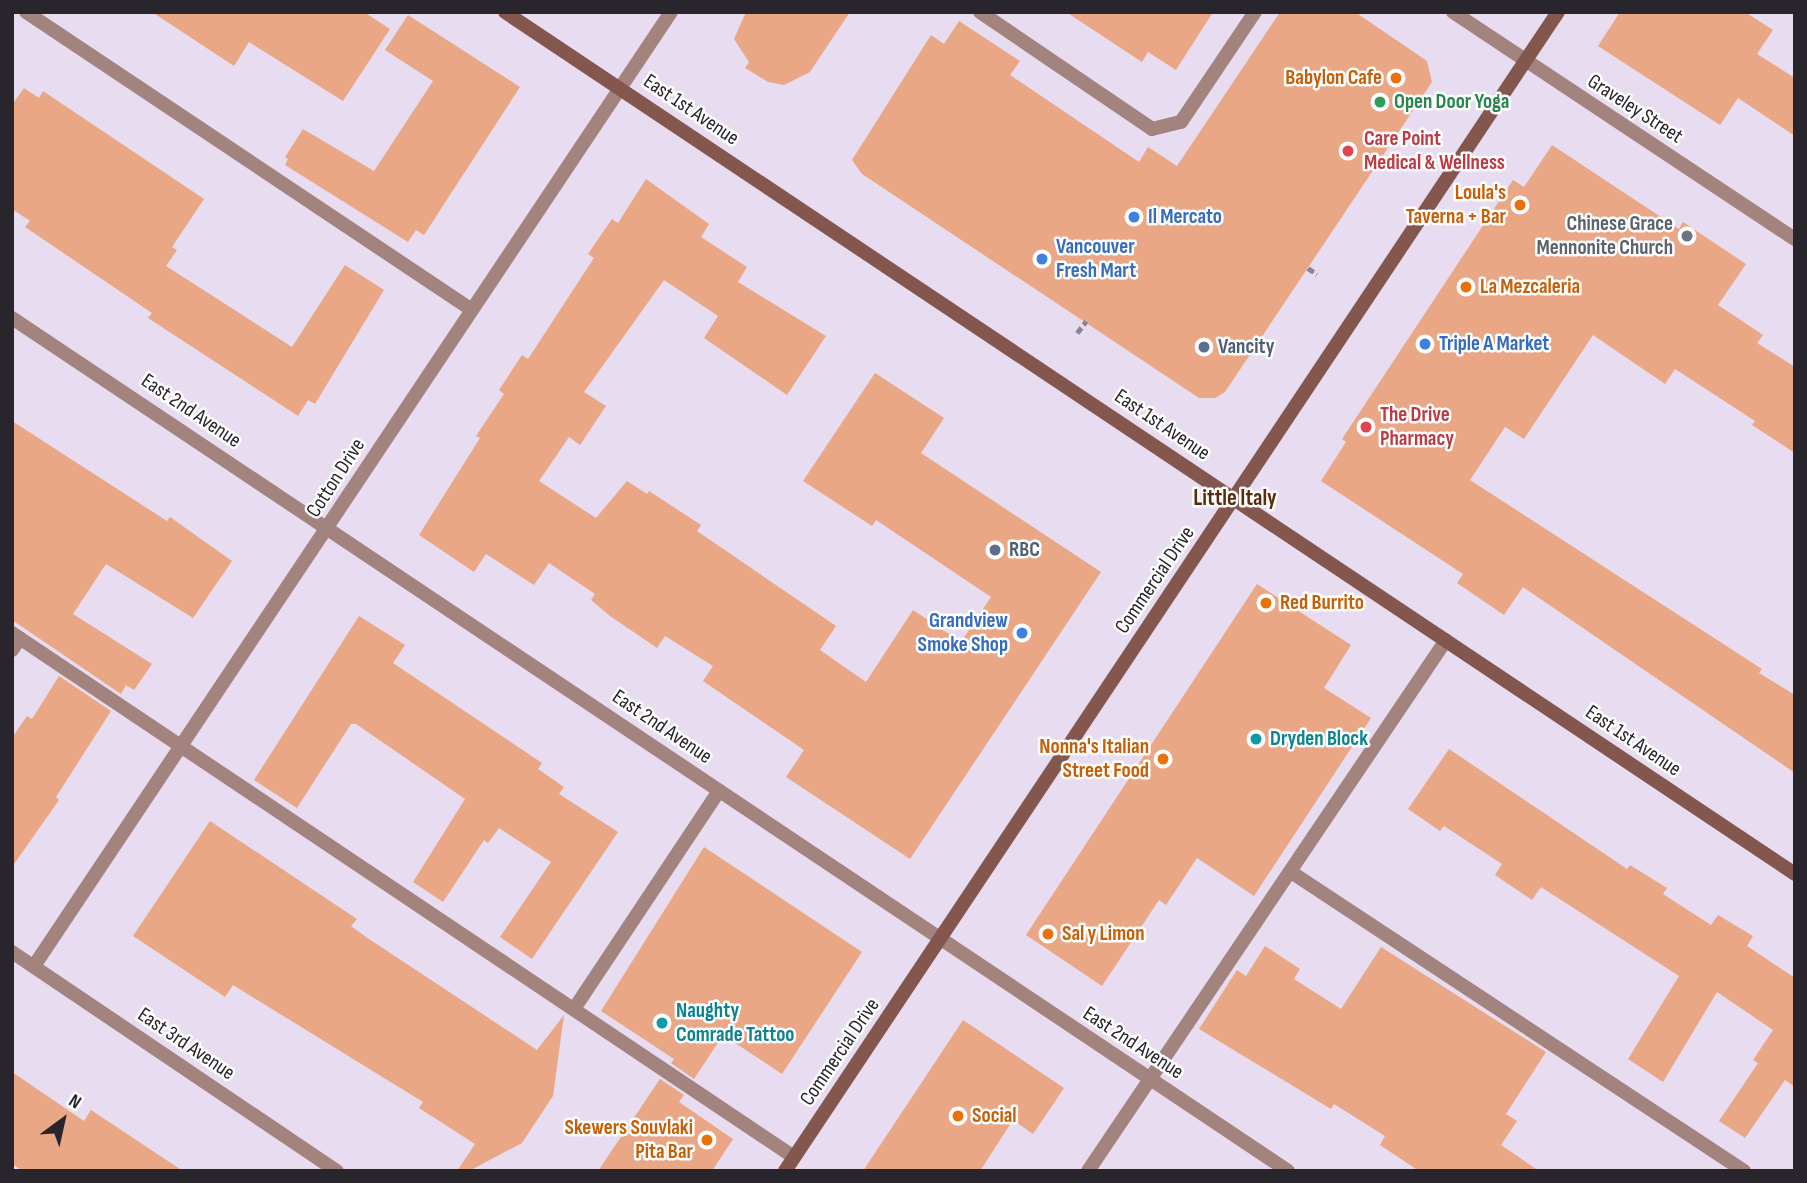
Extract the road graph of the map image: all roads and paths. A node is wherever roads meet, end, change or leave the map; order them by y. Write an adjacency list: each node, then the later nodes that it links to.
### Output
1 (26, 12): 13 (street)
2 (505, 12): 9 (main road, East 1st Avenue)
3 (671, 12): 9 (street, Cotton Drive)
4 (980, 12): 5 (street)
5 (1255, 12)
6 (1453, 12): 8 (street, Graveley Street)
7 (1558, 12): 8 (main road, Commercial Drive)
8 (1525, 61): 10 (street, Graveley Street); 17 (main road, Commercial Drive)
9 (621, 89): 13 (street, Cotton Drive); 17 (main road, East 1st Avenue)
10 (1795, 239)
11 (1308, 268): 12 (path)
12 (1317, 274)
13 (472, 310): 18 (street, Cotton Drive)
14 (12, 318): 18 (street, East 2nd Avenue)
15 (1086, 321): 16 (path)
16 (1077, 332)
17 (1235, 498): 20 (main road, East 1st Avenue); 25 (main road, Commercial Drive)
18 (328, 528): 21 (street, Cotton Drive); 22 (street, East 2nd Avenue)
19 (15, 640): 21 (street)
20 (1446, 640): 23 (street); 24 (main road, East 1st Avenue)
21 (182, 747): 27 (street, Cotton Drive); 28 (street)
22 (719, 791): 25 (street, East 2nd Avenue); 28 (street)
23 (1291, 872): 29 (street); 35 (street)
24 (1795, 874)
25 (940, 941): 29 (street, East 2nd Avenue); 30 (main road, Commercial Drive)
26 (12, 952): 27 (street, East 3rd Avenue)
27 (34, 967): 31 (street, East 3rd Avenue)
28 (574, 1009): 30 (street)
29 (1149, 1078): 33 (street); 34 (street, East 2nd Avenue)
30 (794, 1157): 32 (main road, Commercial Drive)
31 (337, 1171)
32 (785, 1171)
33 (1088, 1171)
34 (1288, 1171)
35 (1744, 1171)

